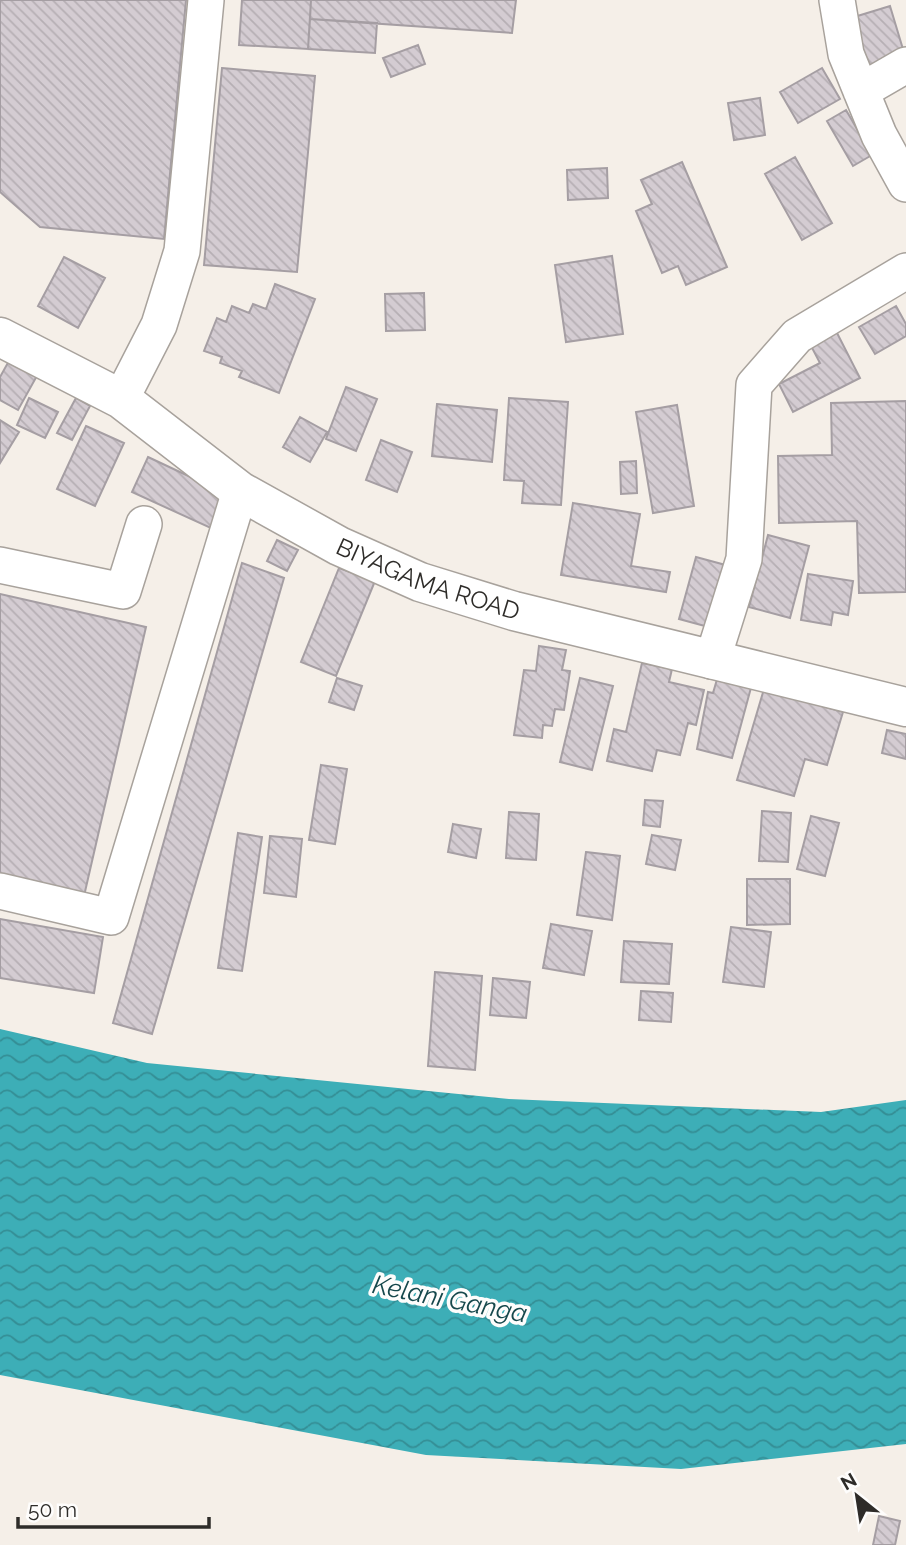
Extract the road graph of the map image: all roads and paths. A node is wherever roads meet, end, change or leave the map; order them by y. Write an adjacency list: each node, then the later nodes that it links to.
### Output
1 (206, 0): 8 (street)
2 (837, 0): 4 (street)
3 (906, 65): 4 (street)
4 (861, 91): 5 (street)
5 (906, 184)
6 (906, 271): 12 (street)
7 (0, 337): 8 (main road, BIYAGAMA ROAD)
8 (121, 399): 9 (main road, BIYAGAMA ROAD)
9 (240, 491): 12 (main road, BIYAGAMA ROAD); 14 (street)
10 (144, 524): 11 (street)
11 (0, 565)
12 (712, 661): 13 (main road, BIYAGAMA ROAD)
13 (906, 707)
14 (0, 891)

